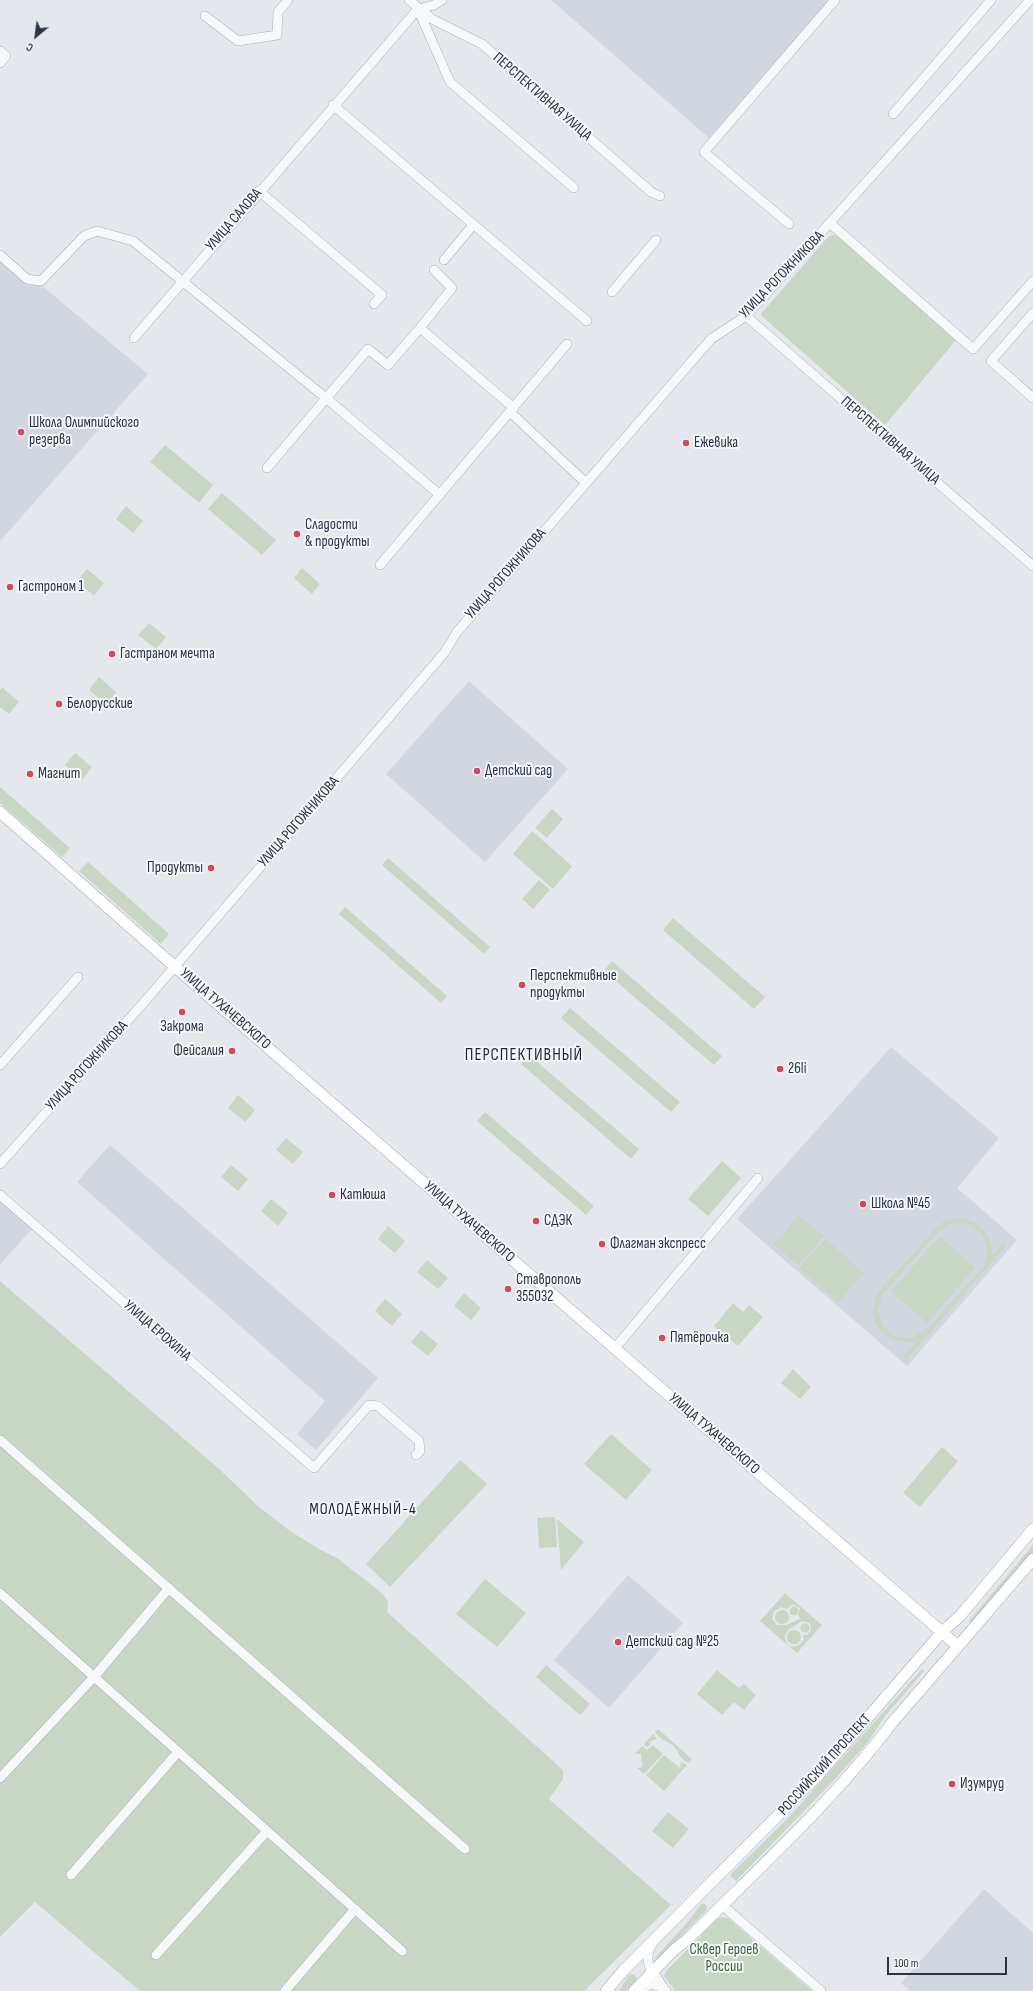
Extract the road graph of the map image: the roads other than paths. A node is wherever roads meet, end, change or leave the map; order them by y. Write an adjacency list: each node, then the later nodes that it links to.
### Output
1 (288, 0): 8 (street)
2 (408, 0): 7 (street, ПЕРСПЕКТИВНАЯ УЛИЦА)
3 (442, 0): 7 (street, УЛИЦА САЛОВА)
4 (835, 0): 16 (street)
5 (991, 0): 12 (street)
6 (1030, 0): 17 (street, УЛИЦА РОГОЖНИКОВА)
7 (418, 9): 11 (street, УЛИЦА САЛОВА); 13 (street, ПЕРСПЕКТИВНАЯ УЛИЦА); 15 (street, ПЕРСПЕКТИВНАЯ УЛИЦА)
8 (205, 16)
9 (0, 50): 10 (street)
10 (0, 63)
11 (333, 105): 14 (street, УЛИЦА САЛОВА); 18 (street)
12 (893, 114)
13 (574, 188)
14 (259, 191): 23 (street, УЛИЦА САЛОВА); 26 (street)
15 (660, 196)
16 (789, 224)
17 (831, 224): 24 (street); 28 (street, УЛИЦА РОГОЖНИКОВА)
18 (473, 225): 21 (street); 29 (street)
19 (656, 240): 25 (street)
20 (0, 255): 23 (street)
21 (444, 260)
22 (434, 270): 30 (street)
23 (182, 280): 31 (street, УЛИЦА САЛОВА); 33 (street)
24 (1033, 281)
25 (612, 292)
26 (374, 304)
27 (1033, 313): 34 (street)
28 (746, 316): 37 (street, УЛИЦА РОГОЖНИКОВА); 40 (street, ПЕРСПЕКТИВНАЯ УЛИЦА)
29 (587, 321)
30 (420, 328): 33 (street); 35 (street)
31 (134, 338)
32 (567, 344): 35 (street)
33 (326, 398): 36 (street); 38 (street)
34 (1033, 398)
35 (512, 410): 37 (street); 38 (street)
36 (267, 468)
37 (585, 482): 42 (street, УЛИЦА РОГОЖНИКОВА)
38 (440, 495): 39 (street)
39 (380, 565)
40 (1033, 566)
41 (0, 812): 42 (main road, УЛИЦА ТУХАЧЕВСКОГО)
42 (175, 966): 45 (street, УЛИЦА РОГОЖНИКОВА); 48 (main road, УЛИЦА ТУХАЧЕВСКОГО)
43 (78, 977): 44 (street)
44 (0, 1065)
45 (0, 1164)
46 (758, 1178): 48 (street)
47 (0, 1195): 50 (street, УЛИЦА ЕРОХИНА)
48 (615, 1348): 55 (main road, УЛИЦА ТУХАЧЕВСКОГО)
49 (0, 1440): 53 (street)
50 (416, 1455)
51 (1033, 1529): 55 (main road, РОССИЙСКИЙ ПРОСПЕКТ)
52 (1033, 1559): 56 (main road, РОССИЙСКИЙ ПРОСПЕКТ)
53 (169, 1588): 57 (street); 61 (street)
54 (1, 1596): 57 (street)
55 (942, 1632): 56 (main road, УЛИЦА ТУХАЧЕВСКОГО); 65 (main road, РОССИЙСКИЙ ПРОСПЕКТ)
56 (958, 1646): 63 (main road, РОССИЙСКИЙ ПРОСПЕКТ)
57 (94, 1677): 58 (street); 59 (street)
58 (178, 1752): 60 (street); 62 (street)
59 (0, 1778)
60 (267, 1831): 64 (street); 67 (street)
61 (465, 1849)
62 (71, 1874)
63 (722, 1905): 68 (main road, РОССИЙСКИЙ ПРОСПЕКТ); 74 (street)
64 (355, 1909): 66 (street); 70 (street)
65 (653, 1942): 68 (street); 71 (main road, РОССИЙСКИЙ ПРОСПЕКТ)
66 (402, 1951)
67 (156, 1955)
68 (652, 1973): 69 (street); 72 (main road, РОССИЙСКИЙ ПРОСПЕКТ)
69 (664, 1989): 73 (street)
70 (284, 1991)
71 (606, 1991)
72 (634, 1991)
73 (640, 1991)
74 (821, 1991)

